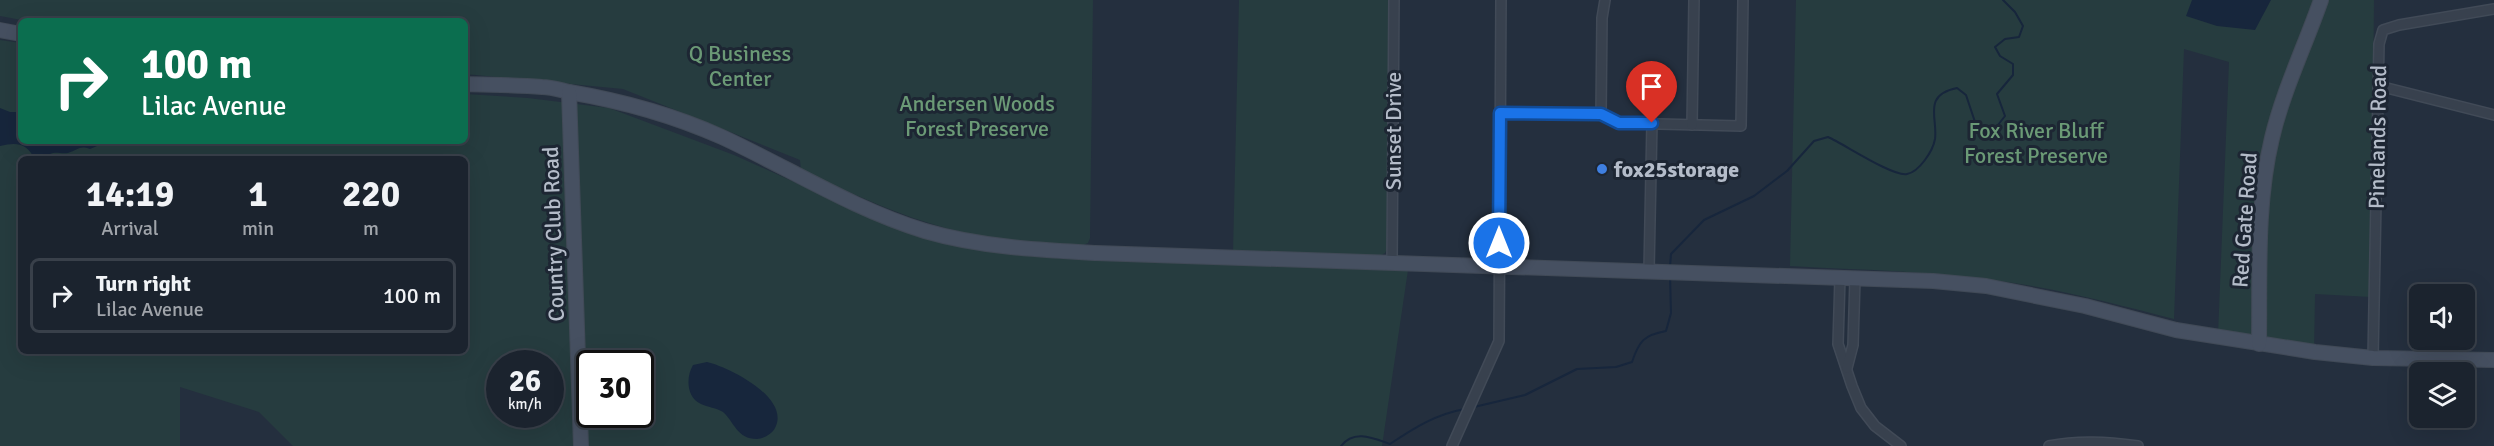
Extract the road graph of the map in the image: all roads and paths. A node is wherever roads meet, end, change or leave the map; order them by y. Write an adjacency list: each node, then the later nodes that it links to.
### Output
1 (1394, 0): 18 (street, Sunset Drive)
2 (1501, 0): 13 (street)
3 (1605, 0): 14 (street)
4 (1694, 0): 17 (street)
5 (1743, 0): 17 (street)
6 (2321, 0): 23 (main road, Red Gate Road)
7 (2494, 9): 11 (street, Pinelands Road)
8 (0, 30): 9 (main road)
9 (18, 33)
10 (468, 84): 12 (main road)
11 (2379, 86): 15 (street); 24 (street, Pinelands Road)
12 (569, 92): 18 (main road); 27 (main road, Country Club Road)
13 (1500, 113): 14 (street); 19 (street)
14 (1601, 114): 16 (street)
15 (2494, 116)
16 (1652, 123): 17 (street); 20 (street)
17 (1692, 125)
18 (1392, 262): 19 (main road)
19 (1499, 265): 20 (main road); 28 (street)
20 (1654, 270): 21 (main road)
21 (1840, 278): 22 (main road); 26 (street)
22 (1855, 279): 23 (main road); 26 (street)
23 (2259, 344): 24 (main road)
24 (2373, 358): 25 (main road)
25 (2494, 360)
26 (1847, 368): 29 (street)
27 (581, 446)
28 (1452, 446)
29 (1900, 446)
30 (2049, 446): 31 (street)
31 (2138, 446)

